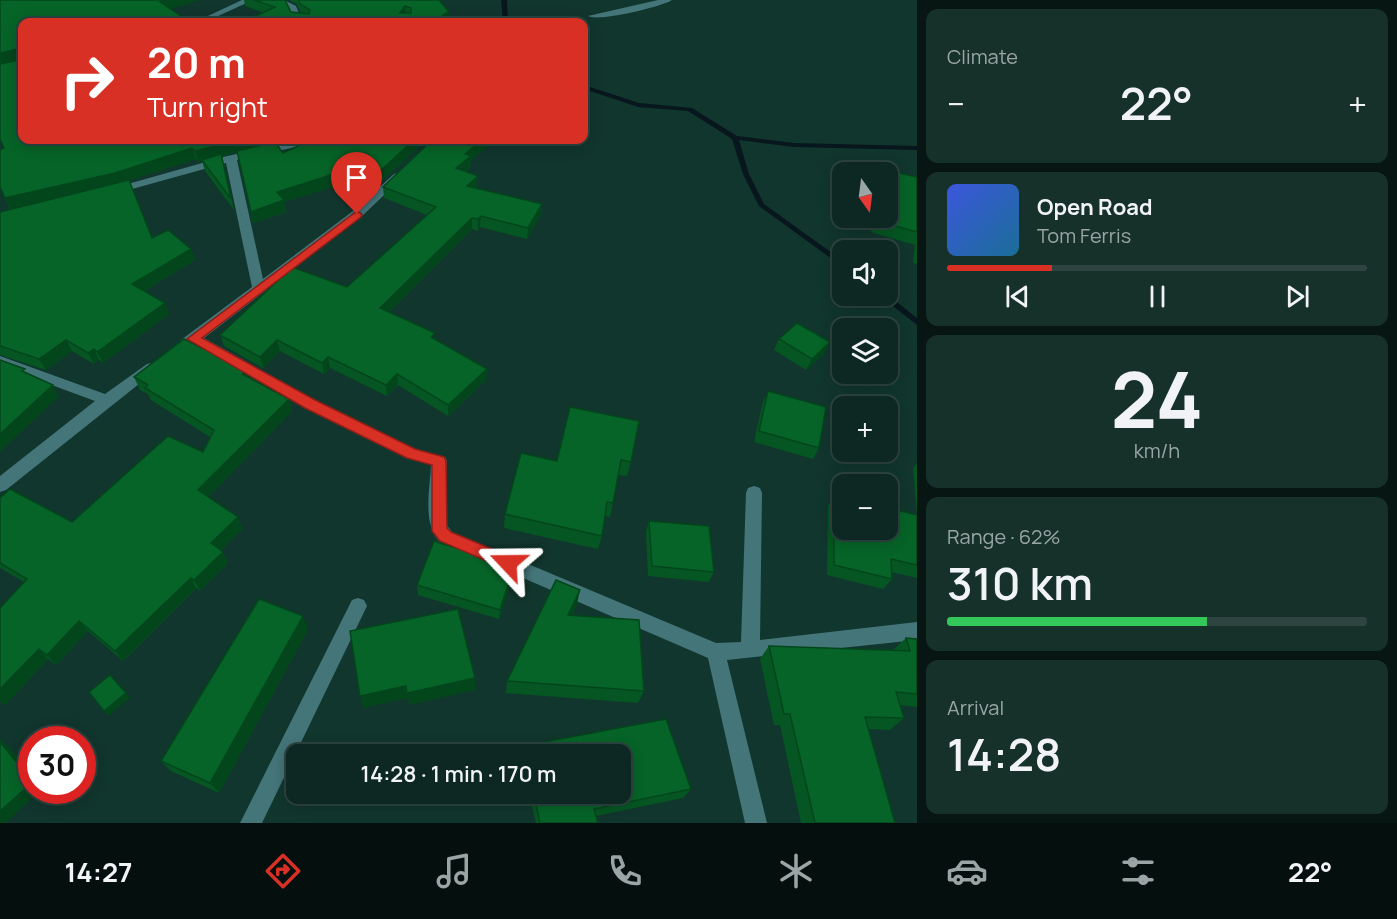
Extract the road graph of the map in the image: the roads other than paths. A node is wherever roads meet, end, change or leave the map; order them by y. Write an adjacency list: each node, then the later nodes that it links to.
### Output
1 (249, 0): 5 (street)
2 (277, 0): 6 (street)
3 (668, 0): 4 (street)
4 (592, 16)
5 (218, 18)
6 (296, 18)
7 (296, 144): 8 (street)
8 (231, 158): 10 (street); 11 (street)
9 (408, 166): 11 (street)
10 (101, 194)
11 (259, 289): 12 (street)
12 (193, 339): 14 (street); 20 (street)
13 (0, 361): 14 (street)
14 (107, 400): 15 (street)
15 (0, 485)
16 (754, 494): 19 (street)
17 (358, 606): 21 (street)
18 (917, 631): 19 (street)
19 (750, 650): 20 (street)
20 (716, 652): 22 (street)
21 (251, 823)
22 (756, 823)

